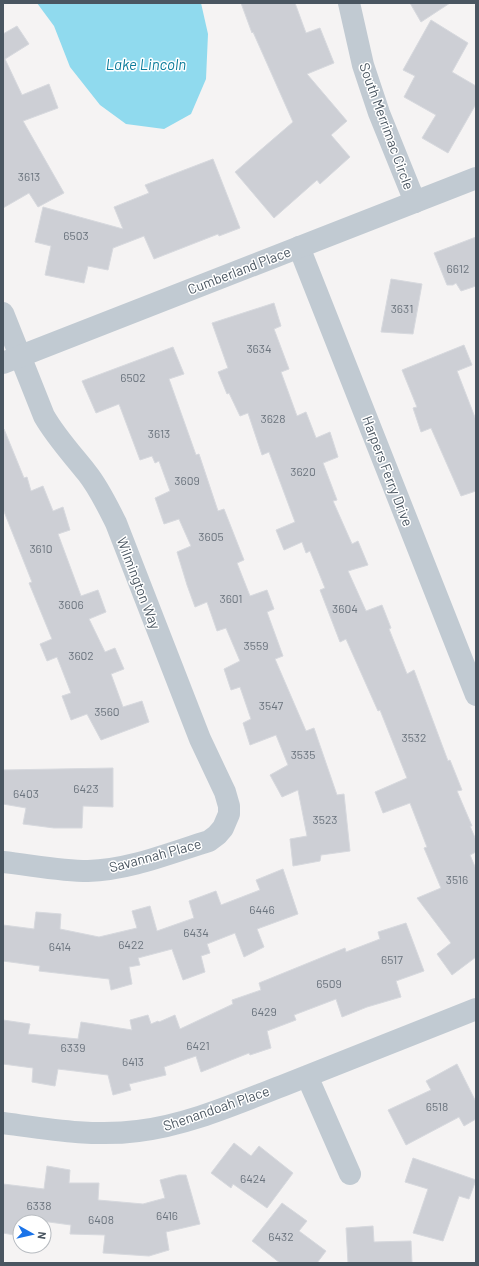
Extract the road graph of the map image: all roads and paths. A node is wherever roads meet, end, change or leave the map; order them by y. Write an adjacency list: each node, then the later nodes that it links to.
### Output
1 (349, 3): 3 (street, South Merrimac Circle)
2 (476, 178): 3 (street, Cumberland Place)
3 (415, 202): 4 (street, Cumberland Place)
4 (300, 247): 6 (street, Cumberland Place); 7 (street, Harpers Ferry Drive)
5 (3, 313): 6 (street, Wilmington Way)
6 (12, 360): 8 (street, Wilmington Way)
7 (476, 695)
8 (226, 822): 9 (street, Savannah Place)
9 (3, 862)
10 (476, 1009): 11 (street, Shenandoah Place)
11 (306, 1076): 12 (street, Shenandoah Place); 13 (street)
12 (3, 1123)
13 (350, 1174)

